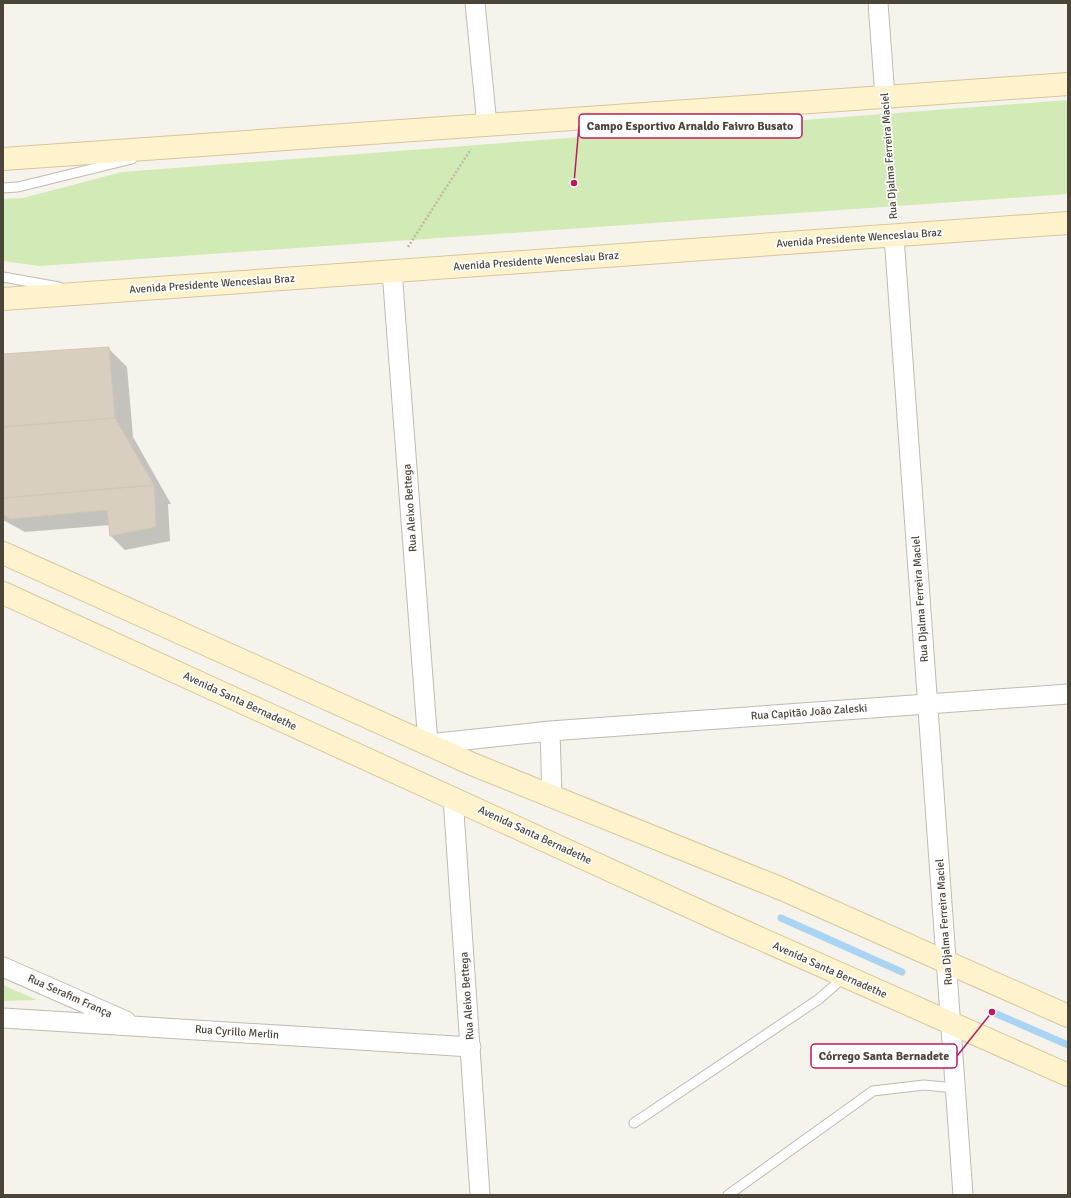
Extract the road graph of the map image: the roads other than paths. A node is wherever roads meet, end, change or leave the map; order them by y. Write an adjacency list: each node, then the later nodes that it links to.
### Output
1 (474, 3): 5 (street)
2 (878, 3): 4 (street, Rua Djalma Ferreira Maciel)
3 (1068, 84): 4 (main road)
4 (885, 97): 5 (main road)
5 (487, 125): 6 (main road)
6 (186, 146): 7 (main road); 8 (lane)
7 (3, 159)
8 (3, 188)
9 (1068, 223): 10 (main road, Avenida Presidente Wenceslau Braz)
10 (894, 236): 11 (main road, Avenida Presidente Wenceslau Braz); 18 (street, Rua Djalma Ferreira Maciel)
11 (392, 271): 13 (main road, Avenida Presidente Wenceslau Braz); 20 (street, Rua Aleixo Bettega)
12 (3, 277): 13 (lane)
13 (89, 293): 14 (main road, Avenida Presidente Wenceslau Braz)
14 (3, 299)
15 (3, 553): 20 (main road)
16 (3, 593): 22 (main road, Avenida Santa Bernadethe)
17 (1068, 694): 18 (street, Rua Capitão João Zaleski)
18 (928, 704): 19 (street, Rua Capitão João Zaleski); 23 (street, Rua Djalma Ferreira Maciel)
19 (550, 731): 20 (street, Rua Capitão João Zaleski); 21 (street)
20 (428, 744): 21 (main road)
21 (552, 796): 23 (main road)
22 (453, 798): 25 (main road, Avenida Santa Bernadethe); 30 (street, Rua Aleixo Bettega)
23 (946, 962): 26 (main road); 28 (street, Rua Djalma Ferreira Maciel)
24 (3, 966): 29 (street, Rua Serafim França)
25 (845, 976): 28 (main road, Avenida Santa Bernadethe); 33 (lane)
26 (1068, 1016)
27 (3, 1018): 29 (street, Rua Cyrillo Merlin)
28 (951, 1023): 31 (main road, Avenida Santa Bernadethe); 32 (street, Rua Djalma Ferreira Maciel)
29 (138, 1026): 30 (street, Rua Cyrillo Merlin)
30 (471, 1047): 34 (street, Rua Aleixo Bettega)
31 (1068, 1075)
32 (955, 1088): 35 (lane); 36 (street, Rua Djalma Ferreira Maciel)
33 (634, 1123)
34 (480, 1195)
35 (728, 1195)
36 (963, 1195)

